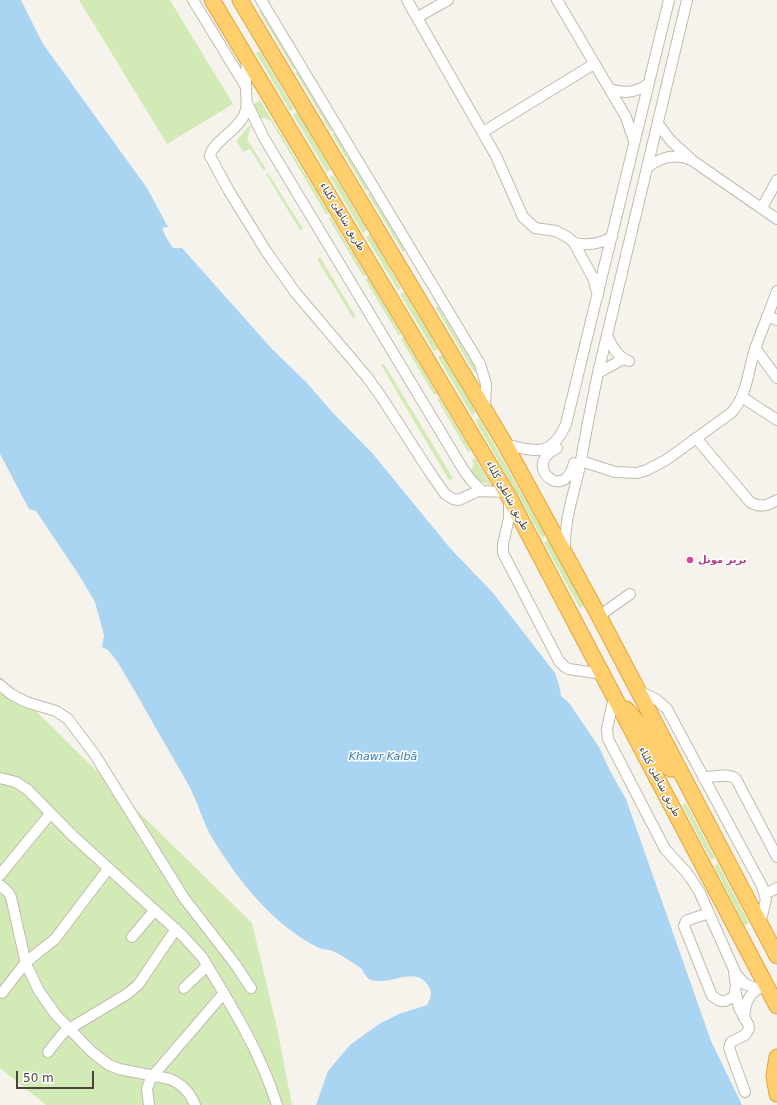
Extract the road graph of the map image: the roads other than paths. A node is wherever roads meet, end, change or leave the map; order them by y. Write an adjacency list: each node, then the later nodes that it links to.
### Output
1 (193, 0): 14 (street)
2 (212, 0): 11 (highway, طريق شاطئ كلباء)
3 (240, 0): 35 (highway)
4 (261, 0): 35 (street)
5 (407, 0): 10 (street)
6 (448, 0): 10 (street)
7 (557, 0): 12 (street)
8 (668, 0): 13 (street)
9 (687, 0): 17 (street)
10 (418, 17): 18 (street)
11 (247, 58): 14 (street); 43 (highway, طريق شاطئ كلباء)
12 (594, 64): 15 (street); 18 (street)
13 (649, 83): 15 (street); 19 (street)
14 (246, 87): 16 (street)
15 (610, 89): 19 (street)
16 (247, 103): 42 (street); 42 (street)
17 (658, 124): 20 (street); 21 (street)
18 (483, 132): 26 (street)
19 (634, 143): 25 (street)
20 (693, 161): 21 (street); 23 (street)
21 (648, 167): 30 (street)
22 (777, 180): 23 (street)
23 (762, 208): 24 (street)
24 (777, 219)
25 (612, 237): 26 (street); 28 (street)
26 (574, 243): 28 (street)
27 (777, 291): 29 (street)
28 (598, 295): 36 (street)
29 (772, 318): 31 (street)
30 (607, 336): 32 (street); 32 (street)
31 (755, 348): 33 (street); 34 (street)
32 (598, 373): 38 (street)
33 (777, 378)
34 (742, 397): 37 (street); 39 (street)
35 (485, 408): 40 (highway)
36 (569, 416): 38 (street); 40 (street)
37 (777, 420)
38 (585, 434): 41 (street)
39 (696, 438): 41 (street); 44 (street)
40 (505, 444): 45 (highway)
41 (581, 461): 45 (street)
42 (482, 491): 43 (street)
43 (507, 495): 48 (highway, طريق شاطئ كلباء); 48 (street)
44 (777, 500)
45 (565, 553): 47 (highway)
46 (630, 594): 47 (street)
47 (599, 616): 50 (highway)
48 (602, 674): 51 (highway, طريق شاطئ كلباء)
49 (0, 685): 75 (street)
50 (638, 690): 52 (highway); 54 (street)
51 (614, 697): 52 (highway); 65 (street); 73 (highway, طريق شاطئ كلباء)
52 (679, 769): 66 (highway)
53 (722, 776): 54 (street); 56 (street); 58 (street)
54 (703, 777): 56 (street)
55 (0, 778): 57 (street)
56 (712, 793): 63 (street)
57 (50, 814): 59 (street); 60 (street)
58 (777, 857)
59 (108, 869): 64 (street); 70 (street)
60 (0, 875)
61 (0, 884): 70 (street)
62 (777, 888): 63 (street)
63 (765, 894): 66 (street)
64 (155, 910): 67 (street); 68 (street)
65 (709, 913): 72 (street); 78 (street)
66 (760, 924): 69 (highway)
67 (176, 928): 71 (street); 81 (street)
68 (132, 937)
69 (777, 956)
70 (26, 962): 76 (street); 81 (street)
71 (207, 966): 74 (street); 77 (street)
72 (733, 968): 73 (street); 78 (street)
73 (762, 987): 79 (highway, طريق شاطئ كلباء); 80 (street)
74 (184, 988)
75 (250, 988)
76 (2, 993)
77 (224, 993): 84 (street); 89 (street)
78 (736, 994): 80 (street)
79 (777, 1006)
80 (744, 1018): 85 (street)
81 (69, 1028): 82 (street); 84 (street)
82 (48, 1052)
83 (777, 1058): 86 (highway)
84 (153, 1076): 87 (street); 88 (street)
85 (745, 1092)
86 (777, 1094)
87 (149, 1105)
88 (195, 1105)
89 (277, 1105)

